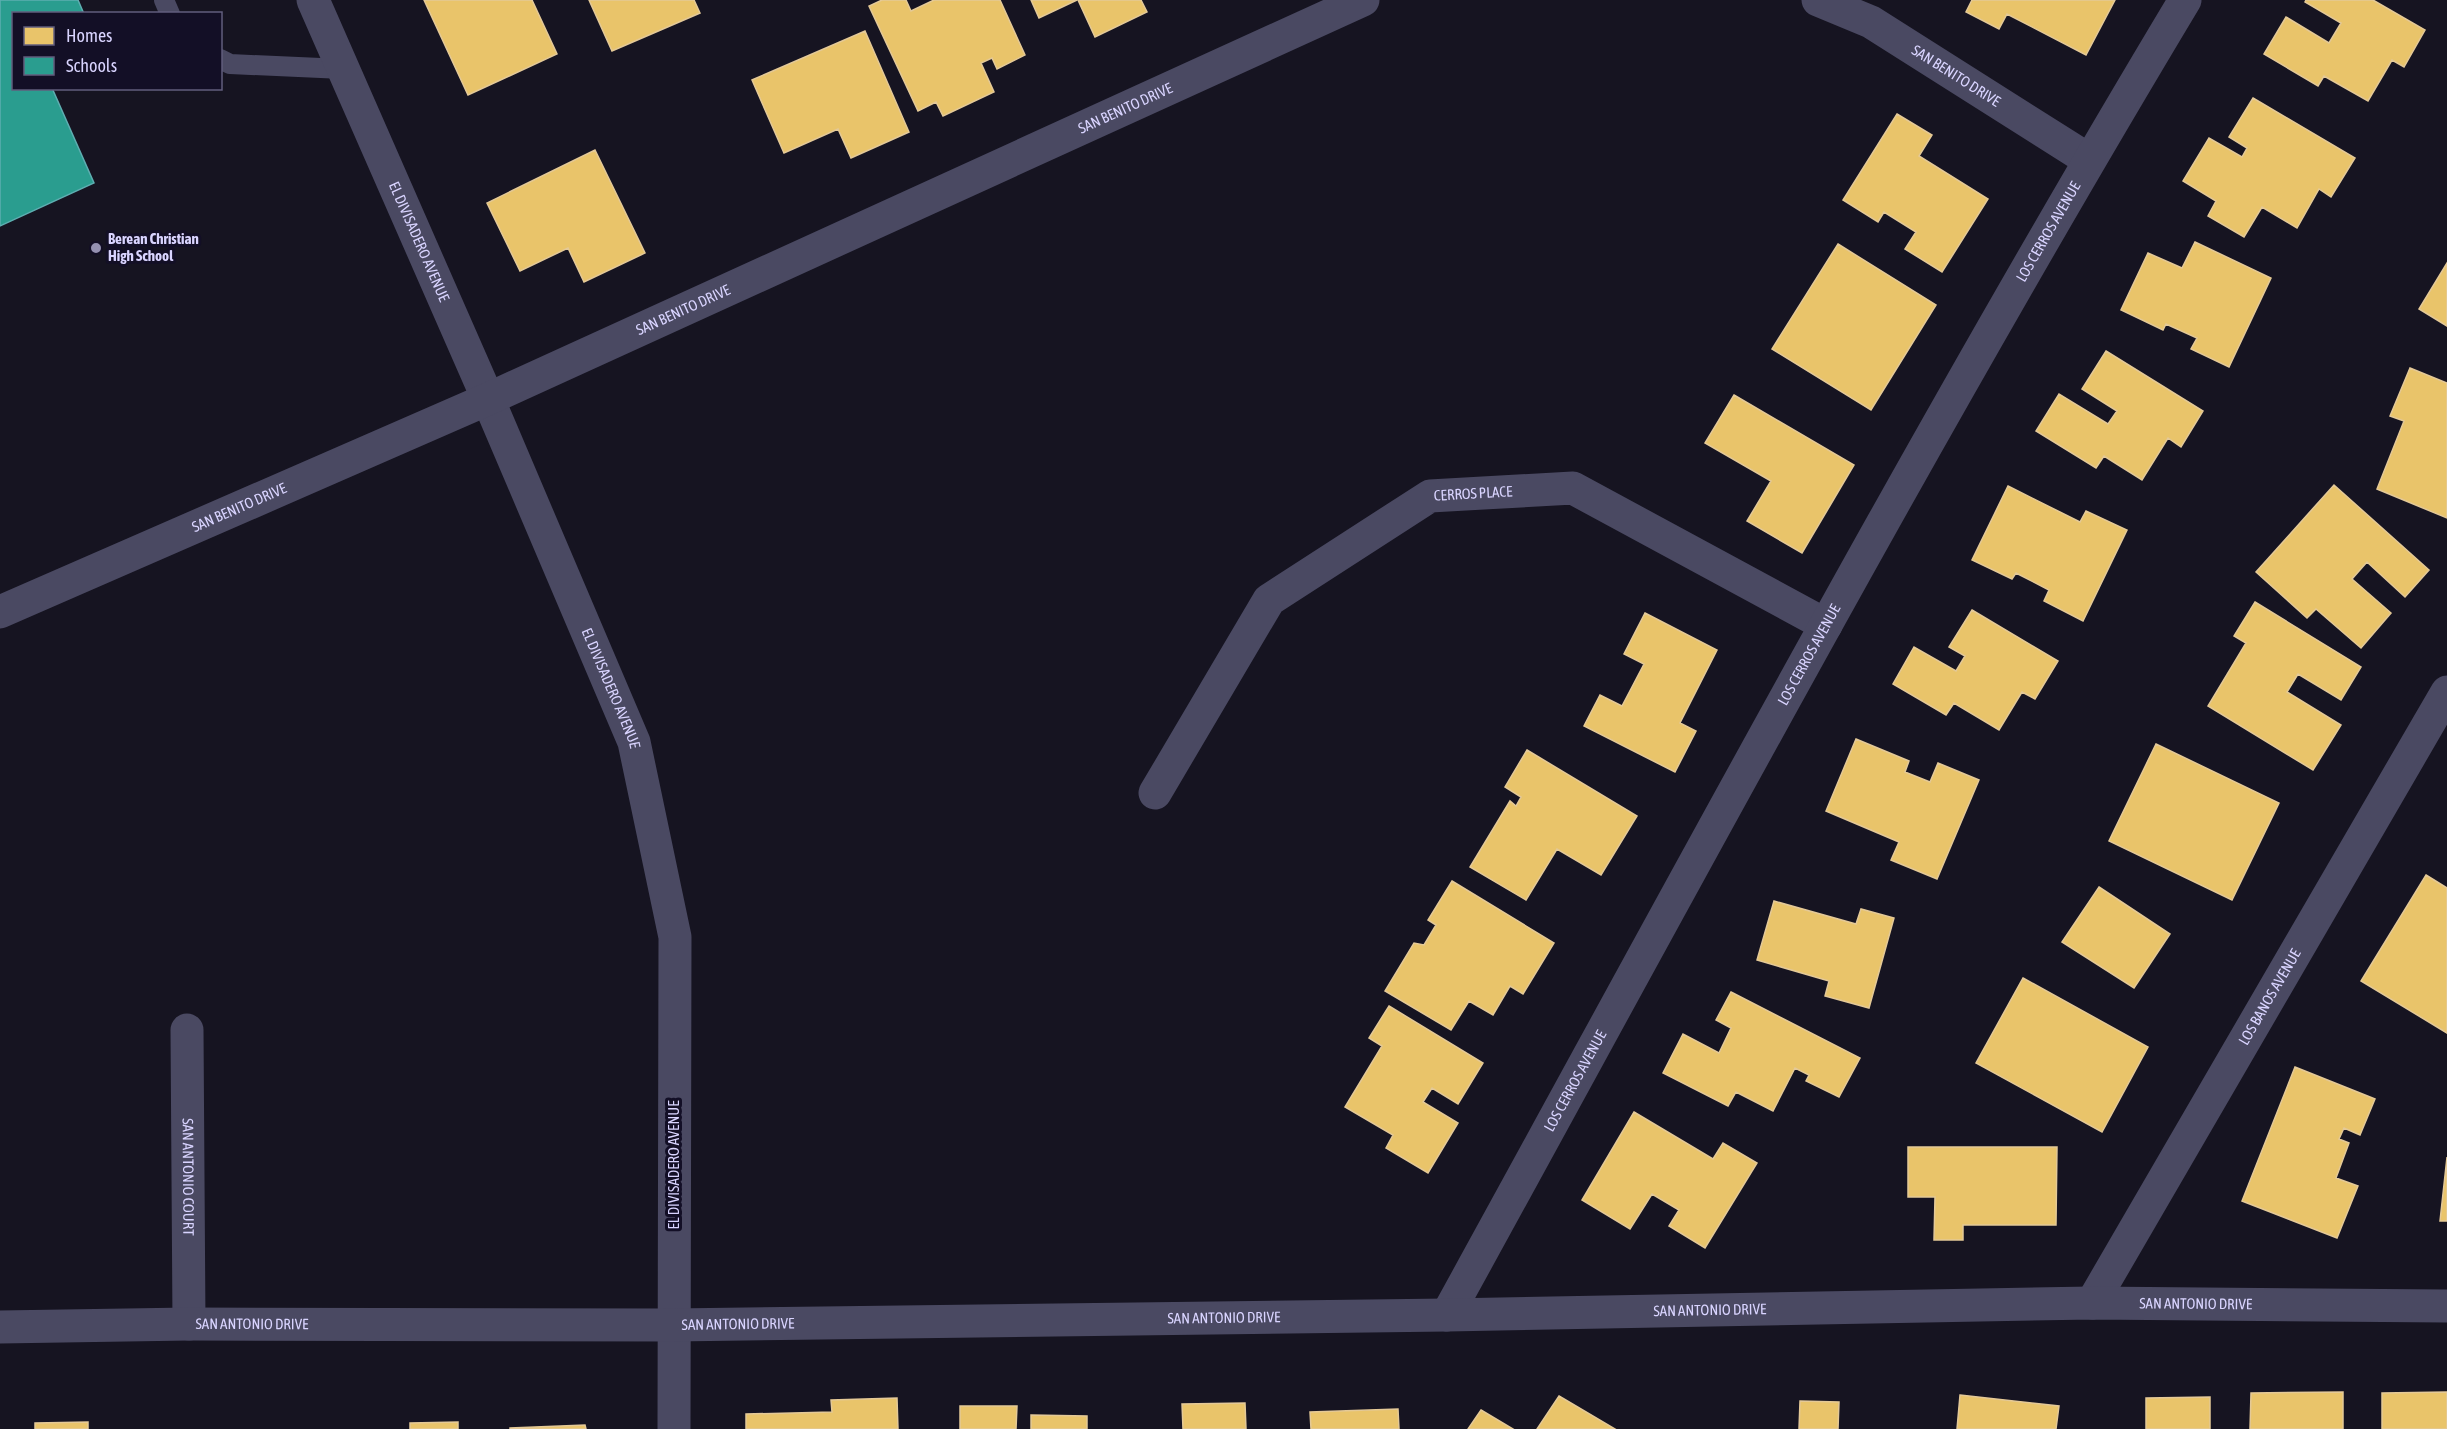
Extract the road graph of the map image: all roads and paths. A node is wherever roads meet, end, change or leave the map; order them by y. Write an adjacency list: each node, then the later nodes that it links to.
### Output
1 (313, 0): 6 (street, EL DIVISADERO AVENUE)
2 (1363, 0): 8 (street, SAN BENITO DRIVE)
3 (1818, 0): 7 (street, SAN BENITO DRIVE)
4 (2185, 0): 7 (street, LOS CERROS AVENUE)
5 (222, 60): 6 (lane)
6 (344, 69): 8 (street, EL DIVISADERO AVENUE)
7 (2089, 160): 10 (street, LOS CERROS AVENUE)
8 (488, 399): 9 (street, SAN BENITO DRIVE); 18 (street, EL DIVISADERO AVENUE)
9 (0, 612)
10 (1826, 625): 12 (street, CERROS PLACE); 16 (street, LOS CERROS AVENUE)
11 (2447, 692): 14 (street, LOS BANOS AVENUE)
12 (1155, 793)
13 (187, 1030): 17 (street, SAN ANTONIO COURT)
14 (2092, 1303): 15 (street, SAN ANTONIO DRIVE); 16 (street, SAN ANTONIO DRIVE)
15 (2447, 1306)
16 (1447, 1316): 18 (street, SAN ANTONIO DRIVE)
17 (189, 1324): 18 (street, SAN ANTONIO DRIVE); 19 (street, SAN ANTONIO DRIVE)
18 (673, 1325): 20 (street, EL DIVISADERO AVENUE)
19 (0, 1327)
20 (674, 1429)

